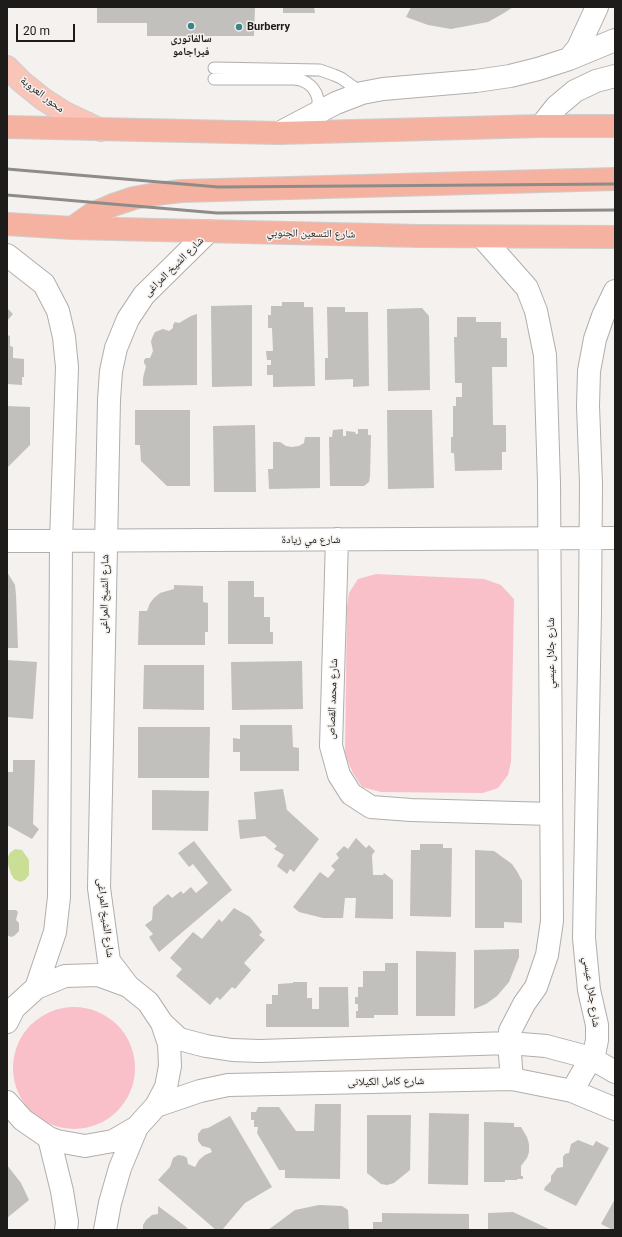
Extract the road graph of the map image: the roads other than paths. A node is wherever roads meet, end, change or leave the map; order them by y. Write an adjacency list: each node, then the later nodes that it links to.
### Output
1 (597, 7): 3 (street)
2 (615, 40): 3 (street)
3 (569, 59): 6 (street)
4 (7, 67): 11 (main road, محور العروبة)
5 (615, 76): 8 (street)
6 (362, 93): 7 (street); 7 (lane)
7 (318, 112): 12 (street)
8 (541, 126): 9 (highway); 12 (highway)
9 (615, 126)
10 (7, 128): 11 (highway)
11 (101, 130): 12 (highway)
12 (279, 133)
13 (615, 179): 15 (highway)
14 (7, 224): 15 (highway, شارع التسعين الجنوبي)
15 (72, 228): 16 (highway, شارع التسعين الجنوبي)
16 (209, 231): 17 (highway, شارع التسعين الجنوبي); 25 (street, شارع الشيخ المراغى)
17 (482, 237): 18 (highway, شارع التسعين الجنوبي); 24 (street, شارع جلال عيسي)
18 (615, 237)
19 (7, 254): 27 (street)
20 (615, 291): 21 (street, شارع جلال عيسي)
21 (590, 538): 22 (street, شارع مي زيادة); 24 (street, شارع مي زيادة); 34 (street, شارع جلال عيسي)
22 (615, 538)
23 (337, 539): 24 (street, شارع مي زيادة); 25 (street, شارع مي زيادة); 28 (street, شارع محمد القصاص)
24 (550, 539): 28 (street, شارع جلال عيسي)
25 (107, 540): 27 (street, شارع مي زيادة); 29 (street, شارع الشيخ المراغى)
26 (7, 541): 27 (street, شارع مي زيادة)
27 (61, 541): 30 (street)
28 (551, 814): 33 (street, شارع جلال عيسي)
29 (128, 986): 30 (street); 32 (street)
30 (36, 988): 31 (street)
31 (10, 1014)
32 (162, 1023): 33 (street); 39 (street)
33 (509, 1043): 34 (street); 36 (street, شارع جلال عيسي)
34 (591, 1058): 35 (street); 37 (street, شارع جلال عيسي)
35 (615, 1072)
36 (512, 1079): 37 (street, شارع كامل الكيلانى); 39 (street, شارع كامل الكيلانى)
37 (572, 1091): 40 (street, شارع كامل الكيلانى)
38 (7, 1102): 42 (street)
39 (156, 1106): 41 (street)
40 (615, 1109)
41 (137, 1127): 42 (street); 44 (street)
42 (49, 1138): 43 (street)
43 (66, 1230)
44 (105, 1230)

